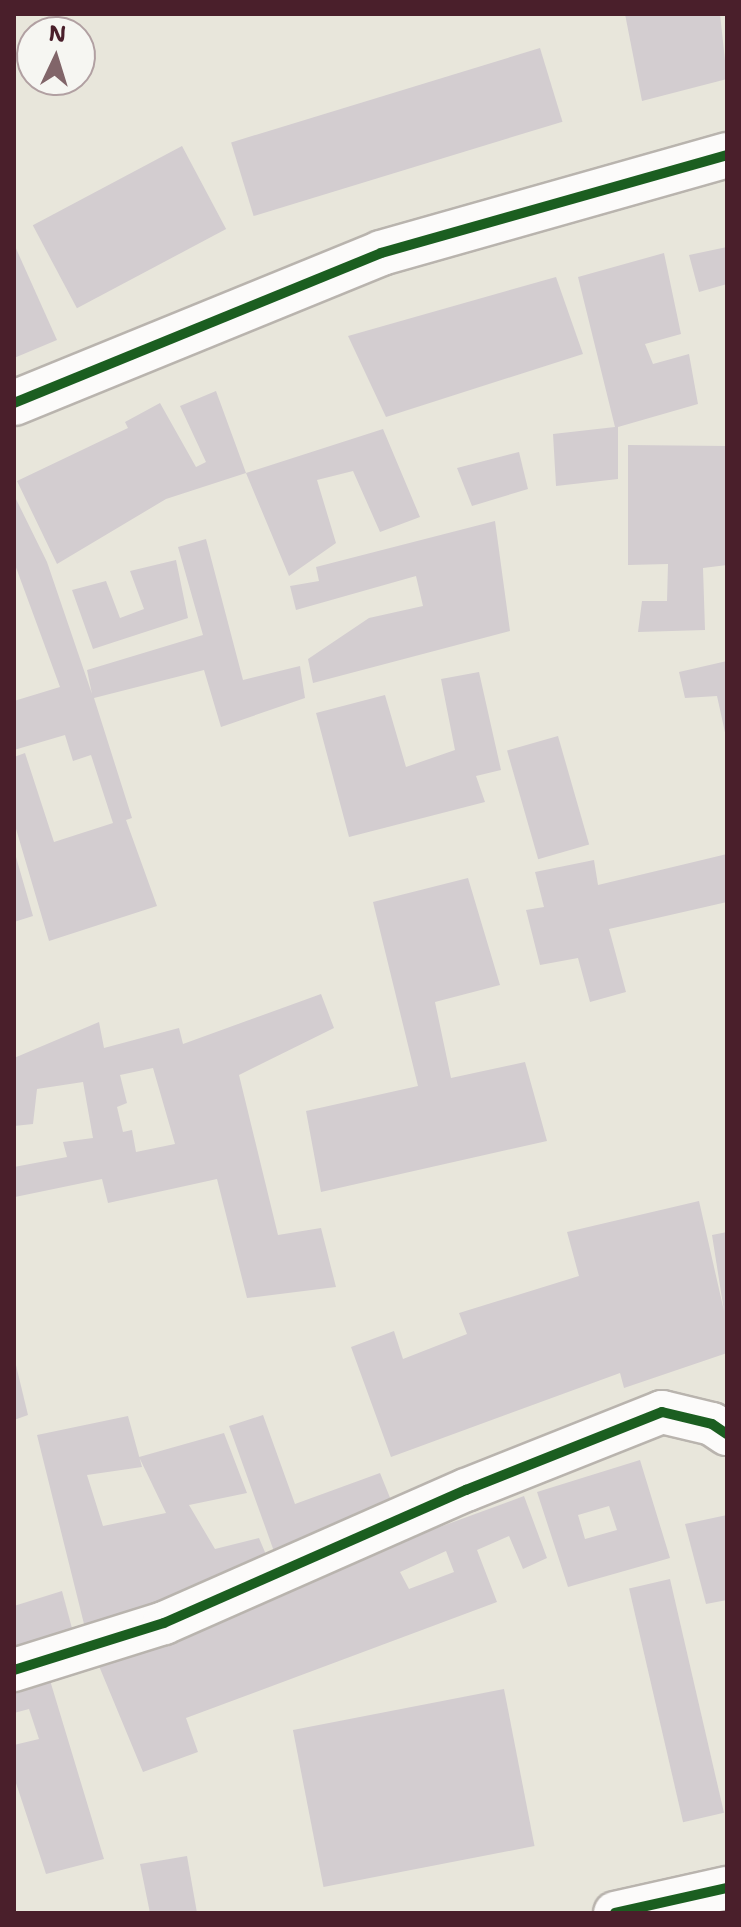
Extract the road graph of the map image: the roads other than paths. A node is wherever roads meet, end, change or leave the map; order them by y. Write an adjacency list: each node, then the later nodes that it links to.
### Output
1 (727, 155): 2 (street)
2 (14, 403)
3 (727, 1434): 4 (street)
4 (14, 1670)
5 (727, 1888): 6 (street)
6 (615, 1913)

